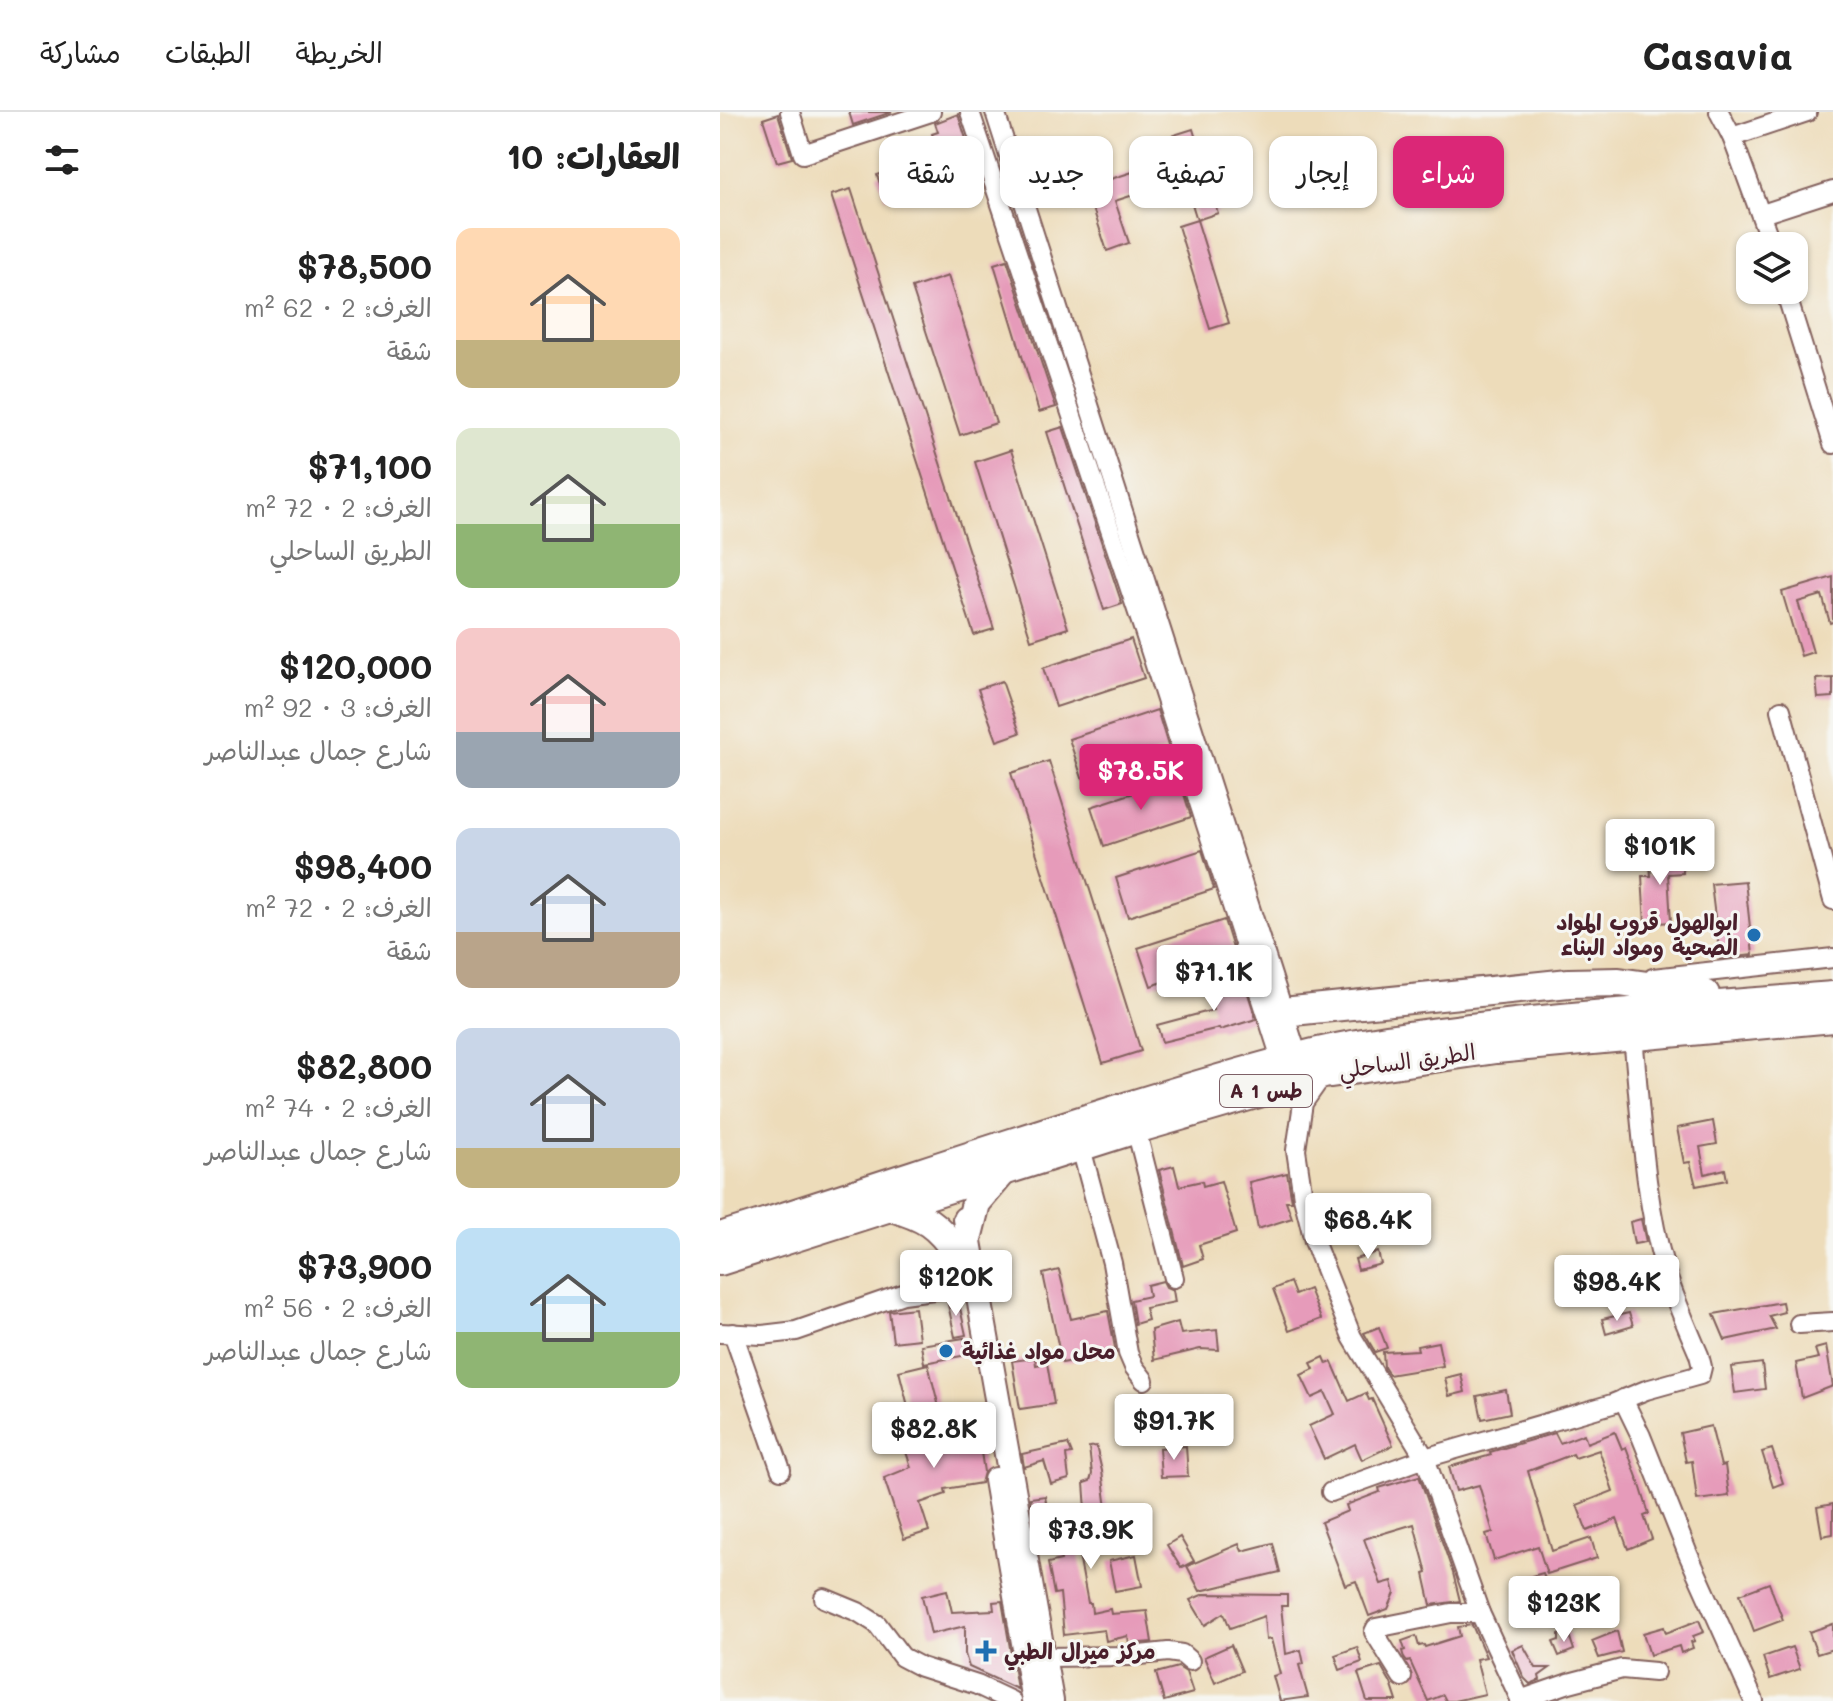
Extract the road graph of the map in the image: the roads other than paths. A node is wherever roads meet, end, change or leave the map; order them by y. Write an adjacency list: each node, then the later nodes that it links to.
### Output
1 (790, 112): 2 (street)
2 (931, 112)
3 (970, 112): 12 (street)
4 (995, 112): 12 (street)
5 (1719, 112): 7 (street)
6 (1807, 112): 7 (street)
7 (1732, 137): 9 (street)
8 (1833, 191): 9 (street)
9 (1762, 214): 10 (street)
10 (1768, 232)
11 (1789, 304): 13 (street)
12 (1065, 363): 14 (street)
13 (1833, 444)
14 (1151, 629): 20 (street); 23 (street)
15 (1781, 710): 16 (street)
16 (1833, 900)
17 (1833, 958): 18 (street)
18 (1619, 982): 19 (highway); 20 (highway)
19 (1761, 1002): 21 (highway, الطريق الساحلي / A 1 طس); 23 (highway, الطريق الساحلي / A 1 طس)
20 (1283, 1012): 23 (street)
21 (1830, 1015): 22 (highway, الطريق الساحلي / A 1 طس)
22 (1633, 1037): 24 (highway, الطريق الساحلي / A 1 طس); 39 (street)
23 (1290, 1060): 28 (highway, الطريق الساحلي / A 1 طس)
24 (1324, 1074): 25 (highway, الطريق الساحلي / A 1 طس); 40 (street)
25 (1136, 1129): 26 (highway, الطريق الساحلي / A 1 طس); 33 (street)
26 (1081, 1148): 27 (highway, الطريق الساحلي / A 1 طس); 38 (street)
27 (1004, 1171): 28 (highway, الطريق الساحلي / A 1 طس); 31 (highway)
28 (951, 1175): 29 (highway, الطريق الساحلي / A 1 طس); 30 (highway, الطريق الساحلي / A 1 طس); 31 (main road)
29 (891, 1207): 31 (highway); 32 (highway, الطريق الساحلي / A 1 طس)
30 (720, 1237)
31 (962, 1244): 34 (main road); 45 (main road)
32 (720, 1261)
33 (1174, 1278)
34 (964, 1286): 37 (street); 50 (main road)
35 (1833, 1322): 36 (street)
36 (1799, 1324)
37 (726, 1333): 41 (street)
38 (1144, 1380)
39 (1623, 1399): 40 (street); 53 (street)
40 (1425, 1458): 42 (street); 44 (street)
41 (781, 1470)
42 (1331, 1492)
43 (824, 1598): 49 (street)
44 (1480, 1613): 48 (street); 52 (street)
45 (1044, 1657): 46 (street); 51 (main road)
46 (1190, 1661)
47 (1655, 1672): 52 (street)
48 (1402, 1677)
49 (1011, 1701)
50 (1034, 1701)
51 (1051, 1701)
52 (1521, 1701)
53 (1754, 1701)

